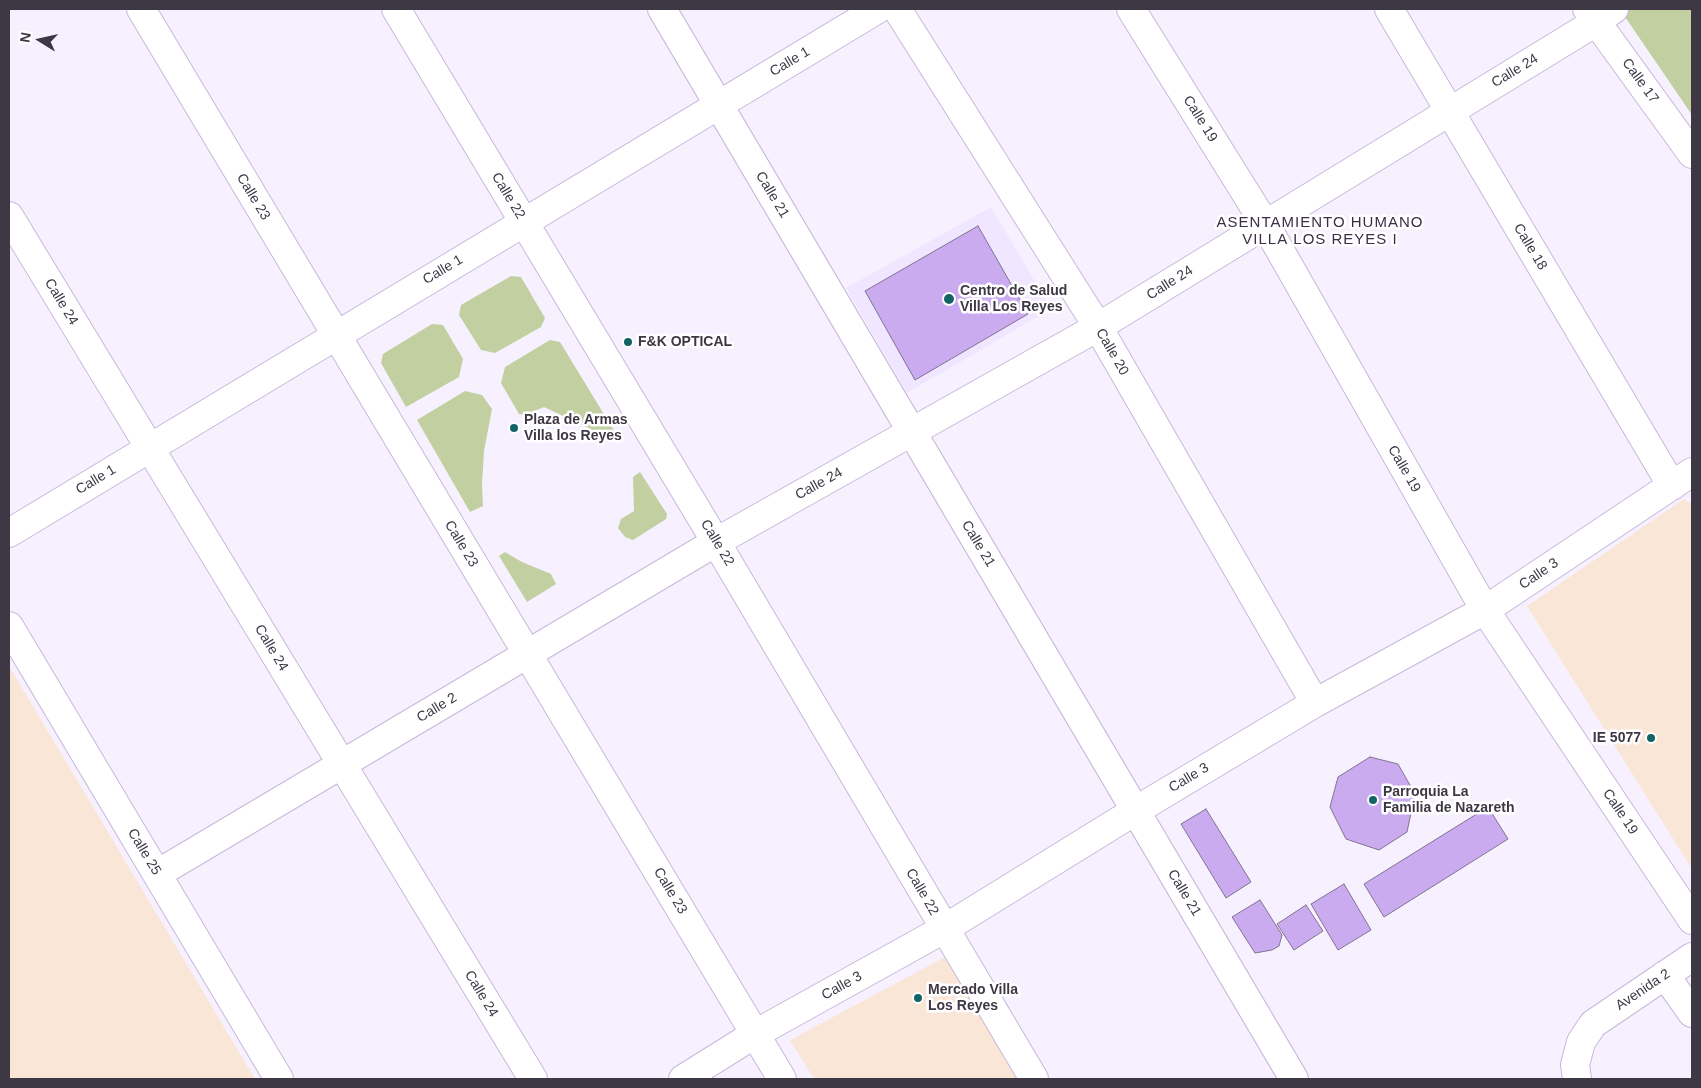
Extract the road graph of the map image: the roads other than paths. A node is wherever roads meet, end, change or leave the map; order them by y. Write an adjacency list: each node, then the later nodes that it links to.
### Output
1 (141, 9): 16 (street, Calle 23)
2 (396, 9): 13 (street, Calle 22)
3 (662, 9): 9 (street, Calle 21)
4 (878, 9): 9 (street, Calle 1)
5 (897, 9): 15 (street, Calle 20)
6 (1131, 9): 14 (street, Calle 19)
7 (1389, 9): 10 (street, Calle 18)
8 (1599, 13): 10 (street, Calle 24); 11 (street, Calle 17)
9 (719, 105): 13 (street, Calle 1); 17 (street, Calle 21)
10 (1449, 112): 14 (street, Calle 24); 19 (street, Calle 18)
11 (1692, 154)
12 (9, 216): 18 (street, Calle 24)
13 (524, 222): 16 (street, Calle 1); 21 (street, Calle 22)
14 (1265, 224): 15 (street, Calle 24); 22 (street, Calle 19)
15 (1098, 327): 17 (street, Calle 24); 25 (street, Calle 20)
16 (336, 335): 18 (street, Calle 1); 24 (street, Calle 23)
17 (912, 432): 21 (street, Calle 24); 27 (street, Calle 21)
18 (149, 448): 20 (street, Calle 1); 26 (street, Calle 24)
19 (1682, 479): 22 (street, Calle 3)
20 (9, 533)
21 (716, 542): 24 (street, Calle 2); 30 (street, Calle 22)
22 (1485, 610): 25 (street, Calle 3); 29 (street, Calle 19)
23 (9, 626): 28 (street, Calle 25)
24 (527, 654): 26 (street, Calle 2); 34 (street, Calle 23)
25 (1315, 703): 27 (street, Calle 3)
26 (342, 764): 28 (street, Calle 2); 36 (street, Calle 24)
27 (1135, 810): 30 (street, Calle 3); 40 (street, Calle 21)
28 (157, 874): 35 (street, Calle 25)
29 (1692, 920)
30 (944, 929): 34 (street, Calle 3); 39 (street, Calle 22)
31 (1692, 957): 32 (street, Avenida 2)
32 (1665, 976): 33 (street); 41 (street, Avenida 2)
33 (1692, 1013)
34 (755, 1034): 37 (street, Calle 3); 38 (street, Calle 23)
35 (279, 1079)
36 (533, 1079)
37 (683, 1079)
38 (782, 1079)
39 (1034, 1079)
40 (1294, 1079)
41 (1577, 1079)

